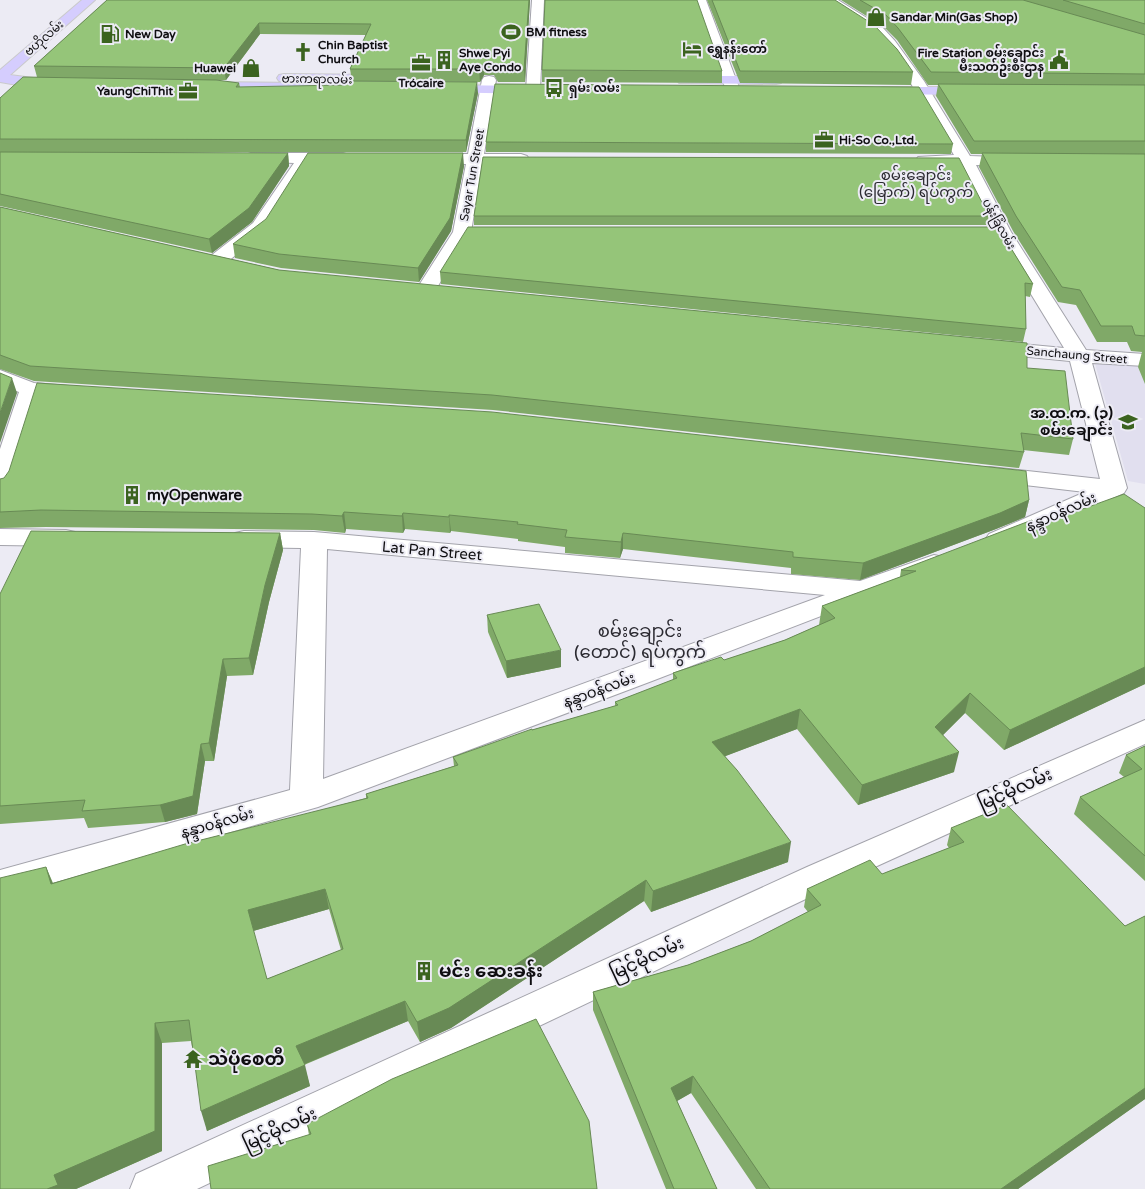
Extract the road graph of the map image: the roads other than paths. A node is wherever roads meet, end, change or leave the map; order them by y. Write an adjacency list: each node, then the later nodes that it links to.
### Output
1 (89, 0): 5 (main road, ဗဟိုလမ်း)
2 (538, 0): 11 (street)
3 (700, 0): 13 (street)
4 (830, 0): 16 (street, ပန်းခြံလမ်း)
5 (0, 78): 6 (main road)
6 (68, 80)
7 (191, 82): 8 (main road, ဗားကရာလမ်း)
8 (401, 84)
9 (430, 84): 10 (main road)
10 (489, 85): 11 (main road); 22 (street, Sayar Tun Street)
11 (540, 85)
12 (672, 85): 13 (main road)
13 (731, 85): 14 (main road)
14 (786, 85)
15 (875, 86): 16 (main road)
16 (919, 86): 17 (main road); 25 (street, ပန်းခြံလမ်း)
17 (987, 86)
18 (236, 158): 19 (street)
19 (305, 158): 20 (street); 31 (street)
20 (355, 158)
21 (415, 158): 22 (street)
22 (475, 159): 23 (street); 27 (street, Sayar Tun Street)
23 (534, 159)
24 (906, 160): 25 (street)
25 (965, 160): 26 (street); 30 (street, ပန်းခြံလမ်း)
26 (1032, 161)
27 (462, 232): 28 (street); 32 (street, Sayar Tun Street)
28 (482, 232)
29 (983, 232): 30 (street)
30 (1002, 232): 34 (street, ပန်းခြံလမ်း)
31 (243, 268)
32 (426, 290)
33 (970, 345): 34 (street, Sanchaung Street)
34 (1079, 356): 35 (street, Sanchaung Street); 41 (street, နန္ဒာ၀န်လမ်း)
35 (1145, 360)
36 (0, 377): 37 (street)
37 (31, 390): 38 (street); 40 (street)
38 (90, 393)
39 (967, 471): 41 (street)
40 (0, 487)
41 (1115, 488): 46 (street, နန္ဒာ၀န်လမ်း)
42 (0, 537): 43 (street)
43 (88, 538)
44 (216, 539): 45 (street, Lat Pan Street)
45 (314, 540): 46 (street, Lat Pan Street); 48 (street)
46 (862, 590): 48 (street, နန္ဒာ၀န်လမ်း)
47 (1145, 731): 50 (street, မြင့်မိုလမ်း)
48 (306, 798): 49 (street, နန္ဒာ၀န်လမ်း)
49 (0, 884)
50 (151, 1189)

